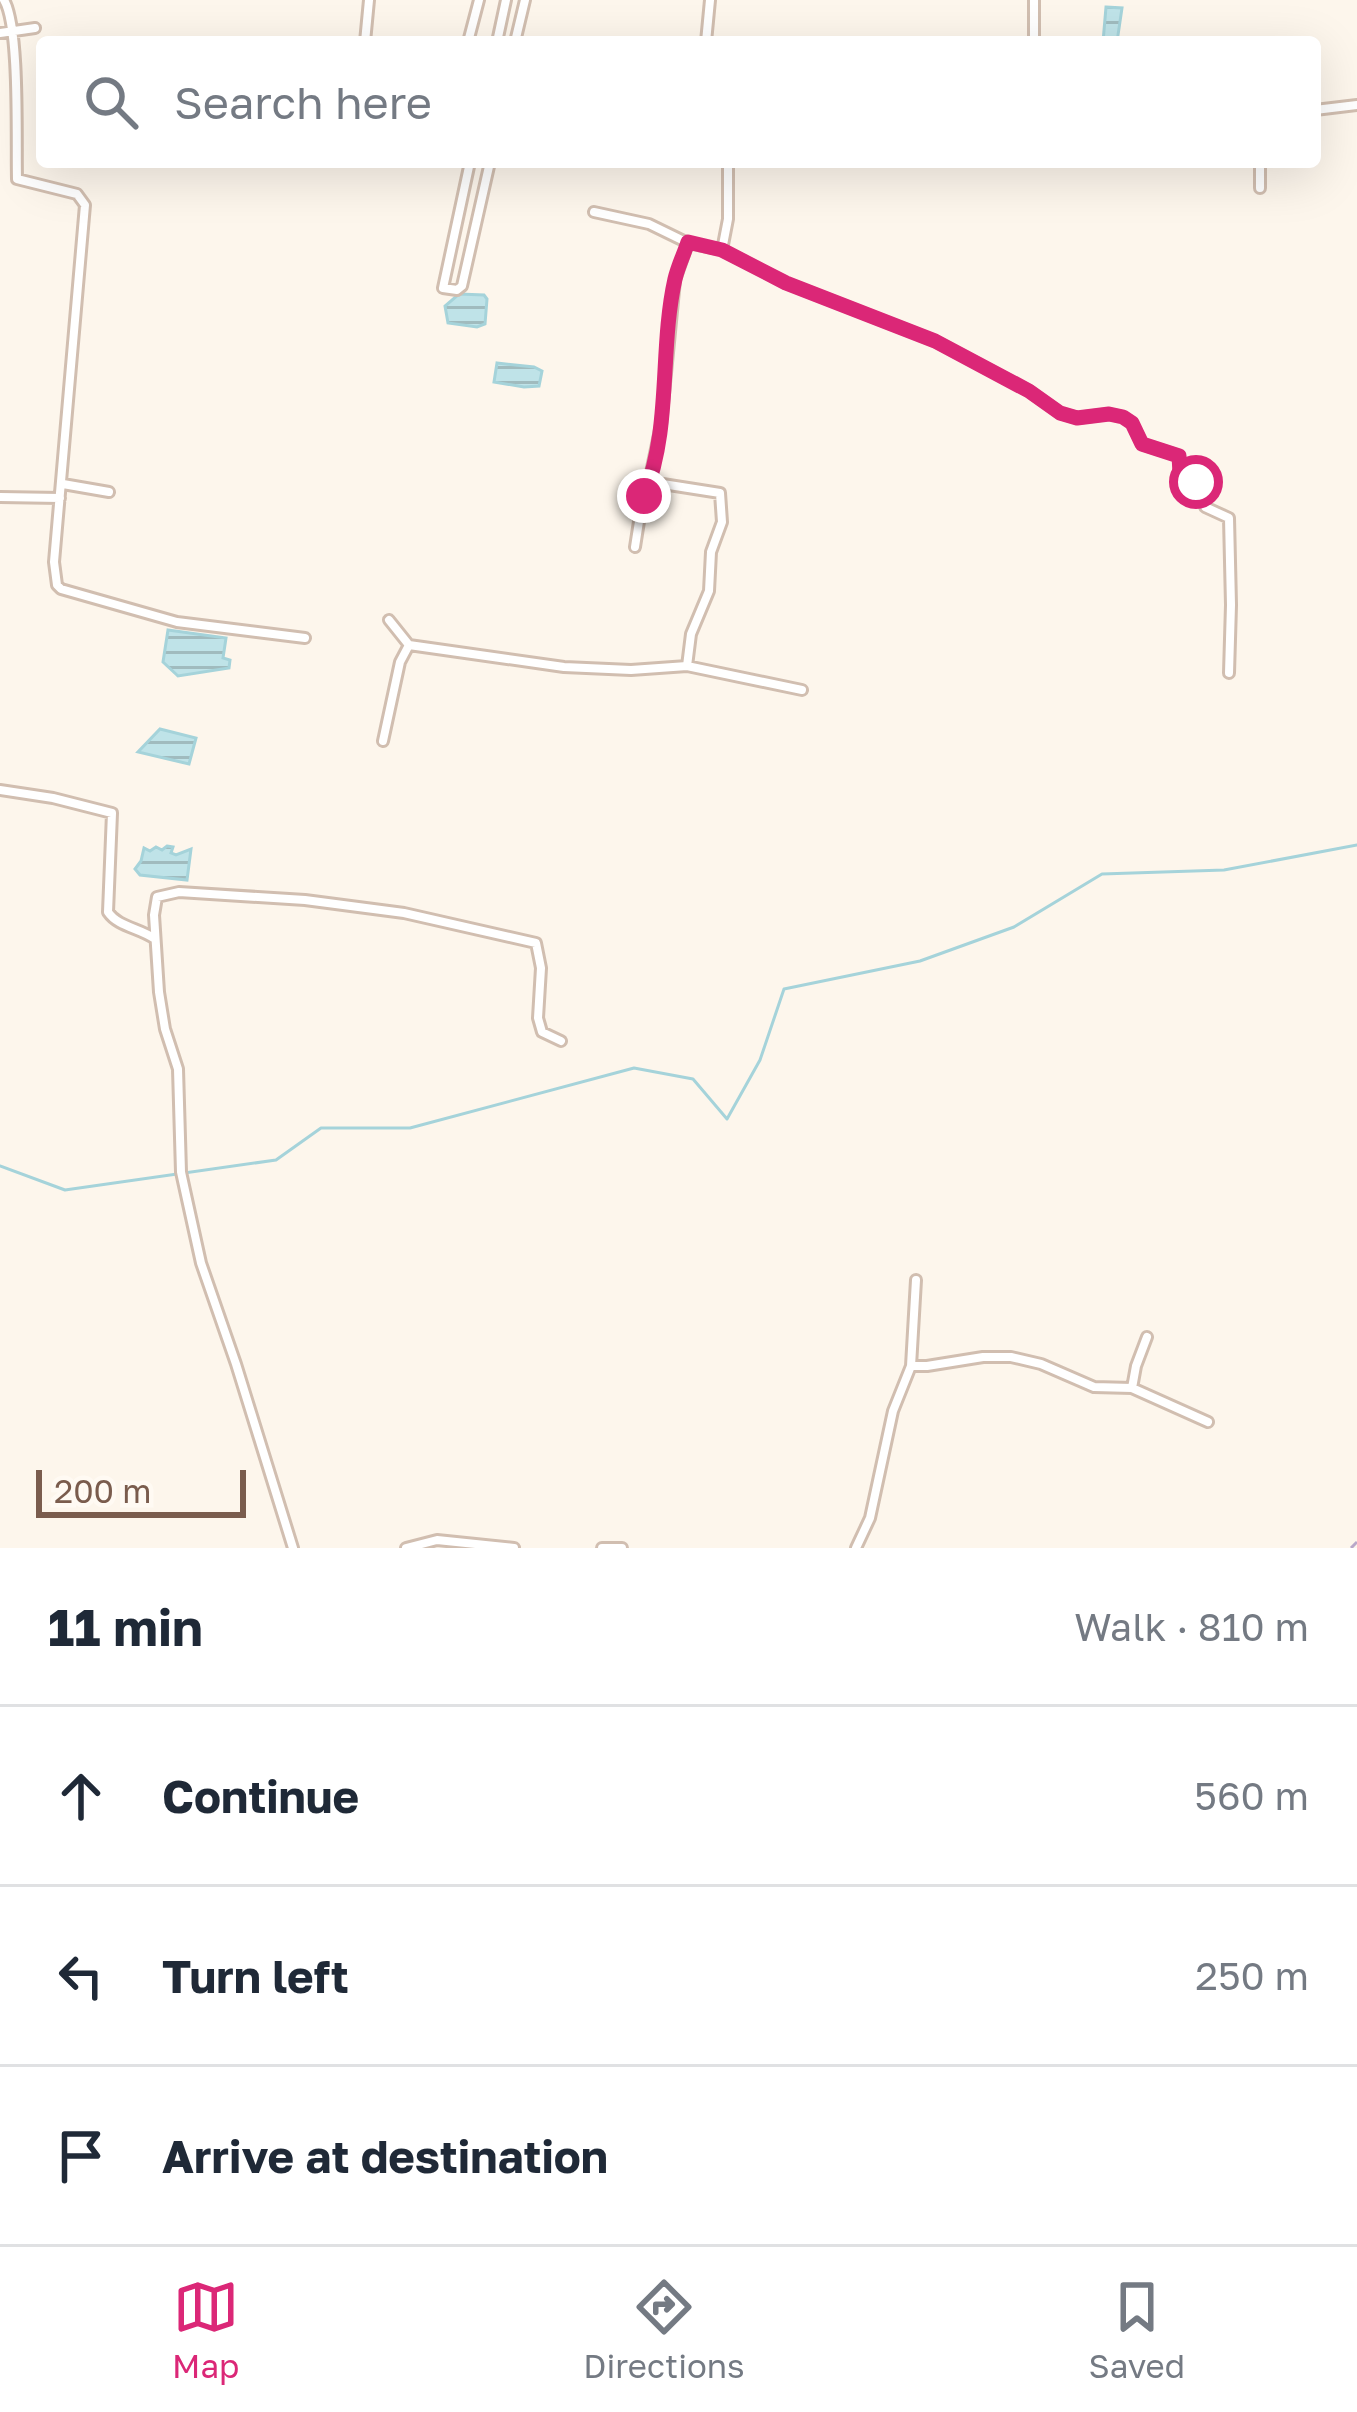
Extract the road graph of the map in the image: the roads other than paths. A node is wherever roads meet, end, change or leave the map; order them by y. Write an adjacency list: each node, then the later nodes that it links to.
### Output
1 (4, 0): 9 (street)
2 (369, 0): 11 (street)
3 (479, 0): 12 (street)
4 (506, 0): 13 (street)
5 (525, 0): 14 (street)
6 (710, 0): 15 (street)
7 (1034, 0): 16 (street)
8 (35, 28): 9 (street)
9 (13, 31): 10 (street); 28 (street)
10 (0, 33)
11 (365, 36)
12 (470, 36)
13 (497, 36)
14 (516, 36)
15 (707, 36)
16 (1034, 36)
17 (1357, 105): 18 (street)
18 (1321, 109)
19 (469, 168): 20 (street)
20 (489, 168)
21 (728, 168): 26 (street)
22 (1261, 168): 23 (street)
23 (1261, 188)
24 (594, 212): 25 (street)
25 (688, 242): 26 (street); 27 (street)
26 (722, 250): 37 (street)
27 (649, 482): 32 (street); 36 (street)
28 (63, 484): 29 (street); 31 (street)
29 (109, 492)
30 (0, 496): 31 (street)
31 (60, 498): 34 (street)
32 (635, 548)
33 (389, 620): 35 (street)
34 (304, 638)
35 (409, 645): 36 (street); 39 (street)
36 (687, 666): 38 (street)
37 (1229, 673)
38 (802, 690)
39 (383, 741)
40 (0, 790): 41 (street)
41 (156, 940): 42 (street); 48 (street)
42 (561, 1041)
43 (916, 1280): 45 (street)
44 (1147, 1337): 46 (street)
45 (911, 1366): 46 (street); 53 (street)
46 (1132, 1388): 47 (street)
47 (1208, 1422)
48 (292, 1548)
49 (406, 1548): 50 (street)
50 (514, 1548)
51 (602, 1548): 52 (street)
52 (622, 1548)
53 (856, 1548)

